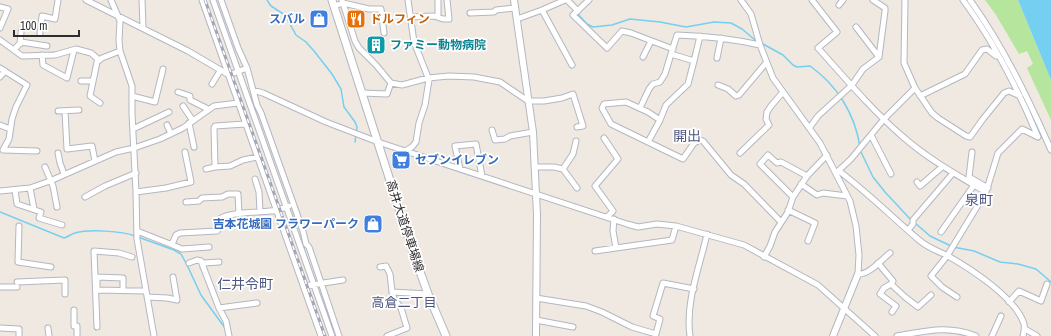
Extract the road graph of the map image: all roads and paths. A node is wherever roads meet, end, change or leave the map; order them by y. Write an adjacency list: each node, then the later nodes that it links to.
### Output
1 (58, 0): 37 (street)
2 (86, 0): 29 (street)
3 (111, 0): 29 (street)
4 (142, 0): 33 (street)
5 (202, 0): 66 (street)
6 (213, 0): 65 (street)
7 (221, 0): 61 (street)
8 (408, 0): 30 (street)
9 (438, 0): 31 (street)
10 (446, 0): 31 (street)
11 (514, 0): 25 (street)
12 (566, 0): 26 (street); 27 (street)
13 (589, 0): 27 (street)
14 (742, 0): 46 (street)
15 (812, 0): 74 (street)
16 (843, 0): 23 (street)
17 (873, 0): 55 (street)
18 (905, 0): 75 (street)
19 (963, 0): 53 (street)
20 (970, 0): 114 (street)
21 (343, 2): 22 (street); 38 (street); 42 (street)
22 (333, 3): 45 (main road, 高井大道停車場線)
23 (839, 5)
24 (0, 8): 35 (street)
25 (515, 8): 28 (street); 32 (street)
26 (542, 10): 32 (street); 60 (street)
27 (578, 11): 43 (street)
28 (470, 13)
29 (117, 15): 33 (street); 50 (street)
30 (411, 17): 31 (street); 68 (street)
31 (438, 17)
32 (516, 19): 83 (street)
33 (143, 27): 64 (street)
34 (856, 27): 55 (street)
35 (0, 28)
36 (21, 32): 44 (street)
37 (40, 33)
38 (384, 33)
39 (700, 36): 40 (street); 51 (street); 58 (street)
40 (721, 38): 46 (street); 56 (street)
41 (0, 40): 48 (street)
42 (355, 40): 45 (street); 71 (street)
43 (651, 41): 51 (street); 54 (street)
44 (20, 44): 47 (street); 48 (street)
45 (346, 44): 79 (main road, 高井大道停車場線)
46 (760, 45): 59 (street)
47 (47, 46)
48 (14, 50): 52 (street)
49 (74, 50): 52 (street); 52 (street); 57 (street)
50 (120, 51): 57 (street); 80 (street)
51 (672, 52): 58 (street); 87 (street)
52 (42, 55)
53 (998, 56): 81 (street); 82 (street)
54 (643, 57)
55 (879, 57): 74 (street)
56 (717, 58)
57 (99, 60): 70 (street)
58 (694, 61): 94 (street)
59 (766, 63): 73 (street); 78 (street)
60 (572, 65)
61 (247, 68): 65 (street); 76 (street)
62 (163, 69): 80 (street)
63 (2, 70): 67 (street); 102 (street)
64 (220, 70): 66 (street); 72 (street)
65 (238, 72): 66 (street); 155 (street)
66 (229, 75): 85 (street)
67 (0, 77)
68 (428, 78): 71 (street); 83 (street); 116 (street)
69 (81, 81): 70 (street)
70 (93, 81): 84 (street)
71 (391, 83): 79 (street)
72 (212, 84)
73 (718, 85)
74 (852, 85): 93 (street); 100 (street)
75 (915, 88): 81 (street); 93 (street)
76 (253, 90): 109 (street); 154 (street)
77 (178, 92): 88 (street)
78 (783, 92): 100 (street); 120 (street)
79 (362, 93): 109 (main road, 高井大道停車場線)
80 (132, 96): 101 (street)
81 (920, 96): 82 (street)
82 (1020, 96): 146 (street)
83 (528, 101): 99 (street); 104 (street)
84 (100, 103)
85 (238, 103): 88 (street); 96 (street)
86 (183, 106): 95 (street)
87 (640, 108): 94 (street); 110 (street)
88 (208, 109): 95 (street)
89 (79, 110): 91 (street)
90 (58, 111): 91 (street)
91 (65, 111): 123 (street)
92 (169, 112): 101 (street)
93 (884, 119): 106 (street); 126 (street)
94 (660, 120): 110 (street)
95 (191, 122): 105 (street); 111 (street)
96 (245, 124): 122 (street); 127 (street)
97 (0, 125): 102 (street)
98 (167, 125): 105 (street)
99 (577, 127)
100 (810, 127): 121 (street)
101 (133, 128): 112 (street)
102 (10, 129): 113 (street)
103 (492, 130): 104 (street)
104 (533, 132): 125 (street)
105 (171, 134): 112 (street)
106 (871, 134): 131 (street); 135 (street)
107 (604, 138): 162 (street)
108 (576, 141): 130 (street)
109 (378, 142): 116 (street); 201 (main road, 高井大道停車場線)
110 (648, 142): 164 (street)
111 (194, 147)
112 (134, 148): 123 (street); 132 (street)
113 (2, 150): 115 (street)
114 (1051, 150)
115 (37, 151)
116 (406, 151): 129 (street)
117 (185, 152): 148 (street)
118 (972, 152): 146 (street)
119 (58, 153): 134 (street)
120 (740, 153)
121 (827, 155): 131 (street); 137 (street)
122 (257, 157): 127 (street); 159 (street)
123 (95, 161): 134 (street)
124 (45, 167): 139 (street)
125 (535, 167): 130 (street); 149 (street)
126 (942, 167): 133 (street); 140 (street)
127 (215, 168): 128 (street)
128 (206, 169)
129 (460, 169): 136 (street); 136 (street)
130 (563, 169): 144 (street)
131 (837, 171): 150 (street); 168 (street)
132 (136, 173): 148 (street); 151 (street)
133 (953, 173): 142 (street); 168 (street)
134 (64, 174): 139 (street)
135 (891, 174)
136 (482, 176): 149 (street)
137 (807, 176): 141 (street); 152 (street)
138 (254, 179): 160 (street)
139 (50, 181): 143 (street); 156 (street)
140 (917, 182)
141 (801, 184): 150 (street); 152 (street)
142 (974, 185): 146 (street); 169 (street)
143 (30, 188): 145 (street); 157 (street)
144 (577, 188)
145 (16, 190): 147 (street); 157 (street)
146 (987, 190): 178 (street)
147 (0, 192)
148 (136, 192): 171 (street)
149 (536, 195): 162 (street); 205 (street)
150 (847, 196): 187 (street)
151 (85, 197)
152 (792, 197): 158 (street)
153 (186, 202): 161 (street)
154 (294, 204): 155 (street); 191 (street)
155 (286, 207): 159 (street); 190 (street)
156 (57, 208)
157 (34, 209): 165 (street)
158 (788, 210): 164 (street); 172 (street)
159 (277, 211): 160 (street); 194 (street)
160 (260, 212): 161 (street)
161 (239, 214): 173 (street)
162 (607, 217): 163 (street)
163 (614, 219): 167 (street); 175 (street)
164 (781, 222): 179 (street)
165 (62, 225)
166 (19, 226): 184 (street)
167 (676, 226): 170 (street); 175 (street)
168 (908, 230): 178 (street)
169 (941, 232)
170 (707, 234): 179 (street); 196 (street)
171 (137, 235): 173 (street); 198 (street)
172 (808, 241)
173 (170, 244): 174 (street)
174 (209, 247)
175 (616, 248): 176 (street)
176 (595, 252)
177 (890, 253): 183 (street)
178 (947, 256): 204 (street); 206 (street)
179 (764, 257): 209 (street)
180 (132, 258): 214 (street)
181 (219, 262): 185 (street)
182 (189, 263): 185 (street)
183 (878, 263): 187 (street); 192 (street)
184 (51, 267)
185 (203, 267): 208 (street)
186 (380, 267): 199 (street)
187 (858, 274): 209 (street)
188 (173, 277): 203 (street)
189 (343, 280): 191 (street)
190 (314, 284): 191 (street); 194 (street); 225 (street)
191 (321, 284): 226 (street)
192 (891, 284): 202 (street); 211 (street)
193 (1047, 284): 206 (street)
194 (304, 286): 224 (street)
195 (0, 287): 200 (street)
196 (694, 289): 205 (street); 230 (street)
197 (123, 290): 197 (street); 198 (street)
198 (146, 291): 203 (street)
199 (392, 292): 201 (street); 227 (street)
200 (65, 294)
201 (428, 294): 228 (main road, 高井大道停車場線)
202 (931, 295)
203 (147, 297): 223 (street)
204 (957, 297)
205 (536, 298): 213 (street)
206 (1009, 302): 218 (street)
207 (257, 303): 208 (street)
208 (219, 308): 219 (street)
209 (844, 308): 231 (street); 232 (street)
210 (74, 310): 222 (street)
211 (892, 312)
212 (1001, 316): 235 (street)
213 (536, 320): 215 (street); 229 (street)
214 (97, 327)
215 (573, 327)
216 (0, 328): 220 (street)
217 (48, 328): 221 (street)
218 (1025, 329): 236 (street); 237 (street)
219 (228, 332)
220 (19, 336)
221 (49, 336)
222 (78, 336)
223 (154, 336)
224 (321, 336)
225 (332, 336)
226 (339, 336)
227 (387, 336)
228 (446, 336)
229 (536, 336)
230 (690, 336)
231 (834, 336)
232 (875, 336)
233 (897, 336): 234 (street)
234 (976, 336)
235 (992, 336)
236 (1023, 336)
237 (1037, 336)

